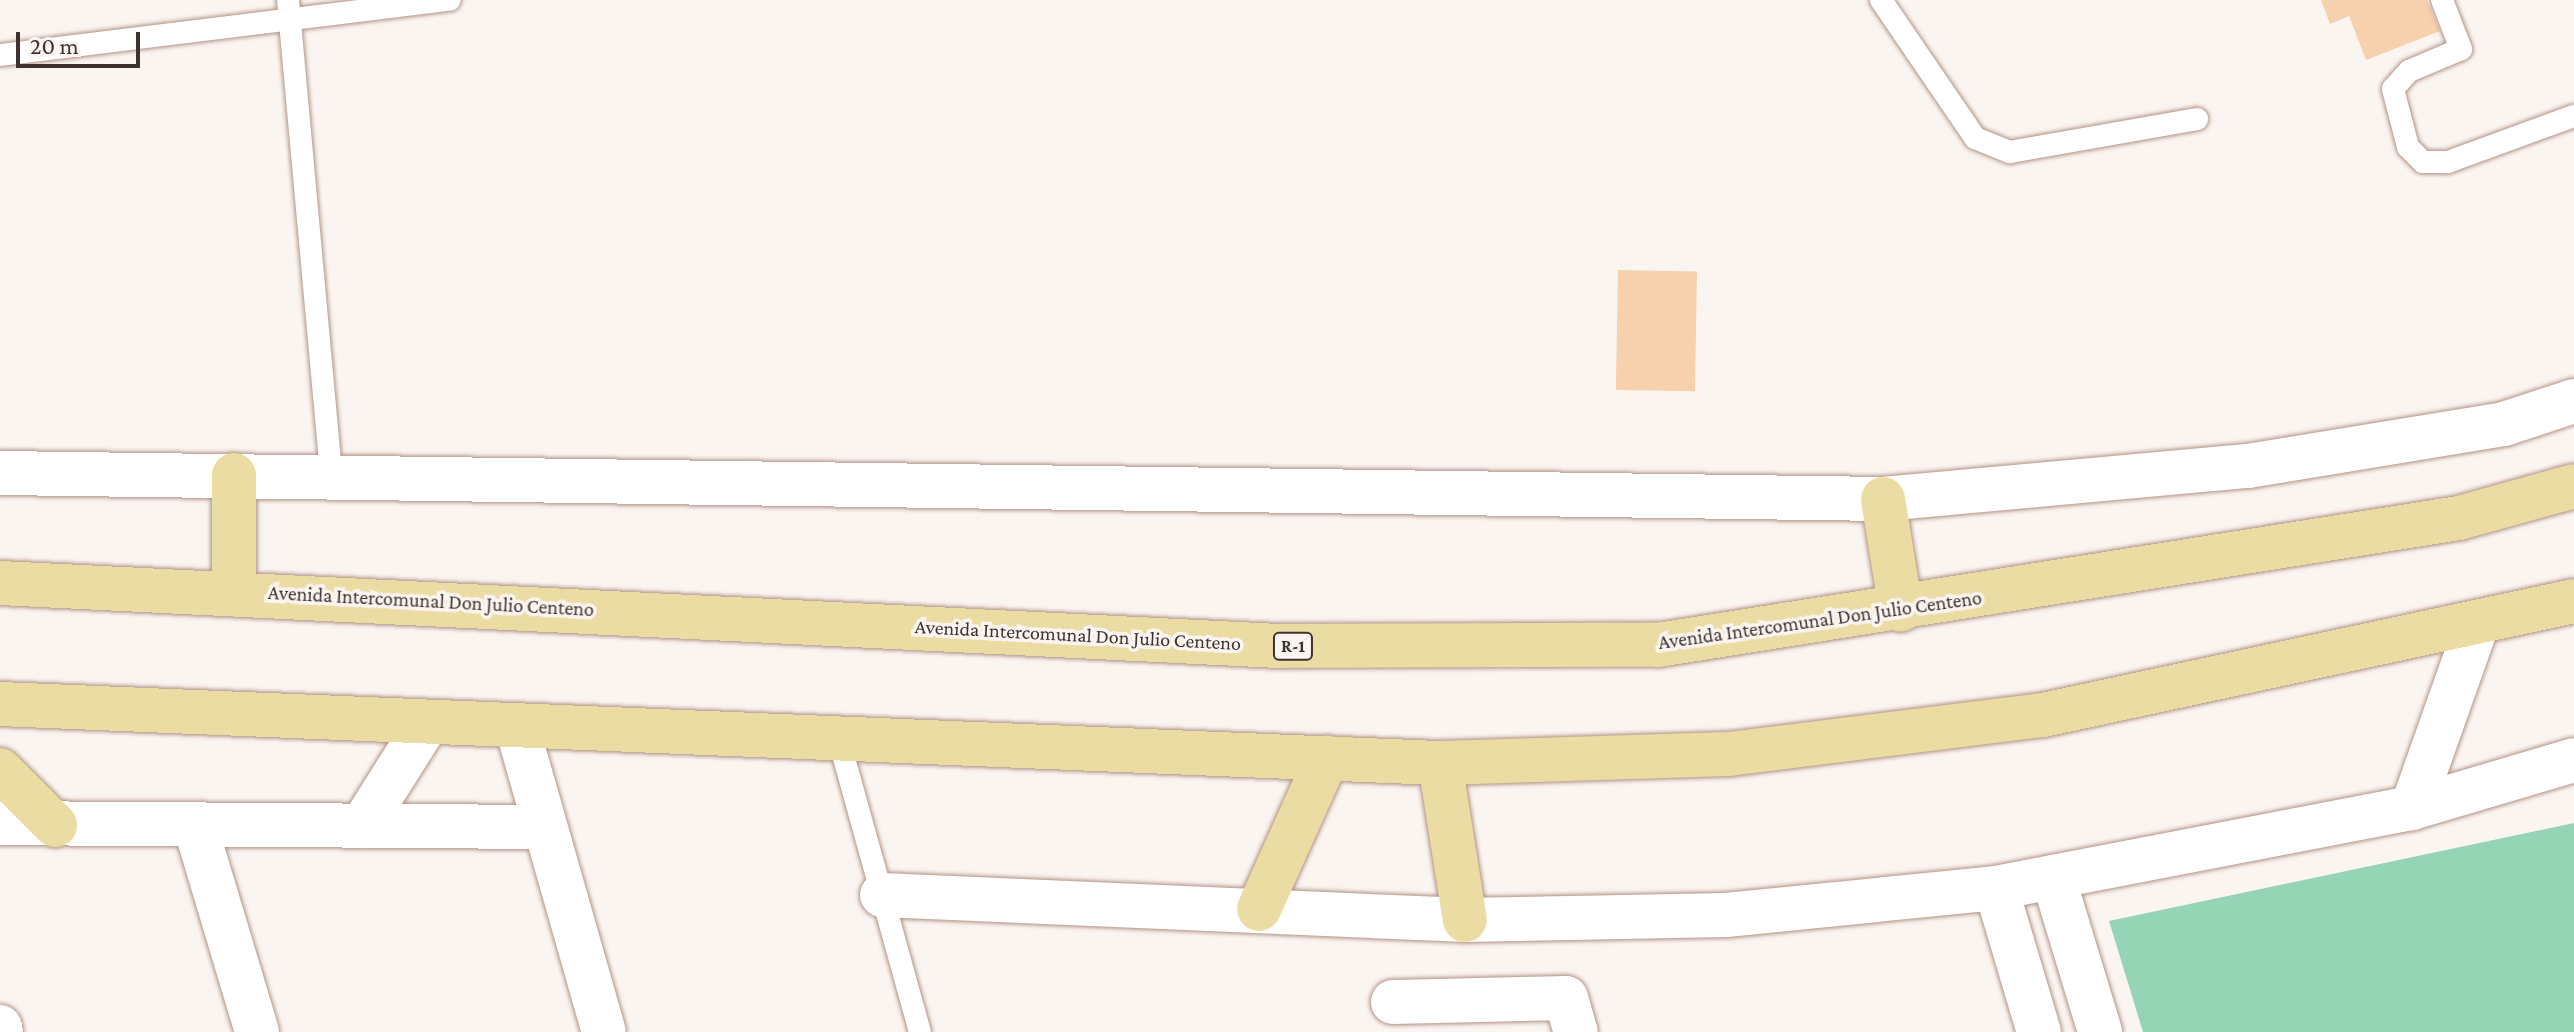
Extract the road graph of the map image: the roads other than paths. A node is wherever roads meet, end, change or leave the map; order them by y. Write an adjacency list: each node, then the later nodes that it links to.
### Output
1 (450, 0): 4 (lane)
2 (1881, 0): 7 (lane)
3 (2442, 0): 6 (lane)
4 (288, 10): 5 (lane); 11 (lane)
5 (0, 55)
6 (2574, 116)
7 (2197, 119)
8 (2574, 401): 13 (street)
9 (0, 473): 10 (street)
10 (234, 475): 11 (street); 15 (main road)
11 (331, 476): 13 (street)
12 (2574, 486): 17 (main road, Avenida Intercomunal Don Julio Centeno / R-1)
13 (1883, 499): 17 (main road)
14 (0, 583): 15 (main road, Avenida Intercomunal Don Julio Centeno / R-1)
15 (234, 591): 17 (main road, Avenida Intercomunal Don Julio Centeno / R-1)
16 (2574, 601): 18 (main road)
17 (1901, 610)
18 (2476, 627): 25 (main road); 27 (street)
19 (0, 704): 20 (main road)
20 (427, 723): 21 (main road); 31 (street)
21 (517, 727): 22 (main road); 32 (street)
22 (839, 740): 23 (main road); 35 (lane)
23 (1327, 758): 25 (main road); 36 (main road)
24 (2574, 760): 27 (street)
25 (1440, 763): 37 (main road)
26 (0, 770): 29 (main road)
27 (2412, 808): 33 (street)
28 (0, 823): 29 (street)
29 (55, 825): 30 (street)
30 (195, 825): 31 (street); 39 (street)
31 (362, 826): 32 (street)
32 (542, 827): 40 (street)
33 (2053, 877): 34 (street); 44 (street)
34 (1996, 888): 37 (street); 43 (street)
35 (882, 895): 36 (street); 41 (lane)
36 (1259, 909): 37 (street)
37 (1465, 920)
38 (1393, 1002): 42 (street)
39 (257, 1032)
40 (604, 1032)
41 (920, 1032)
42 (1576, 1032)
43 (2039, 1032)
44 (2100, 1032)

